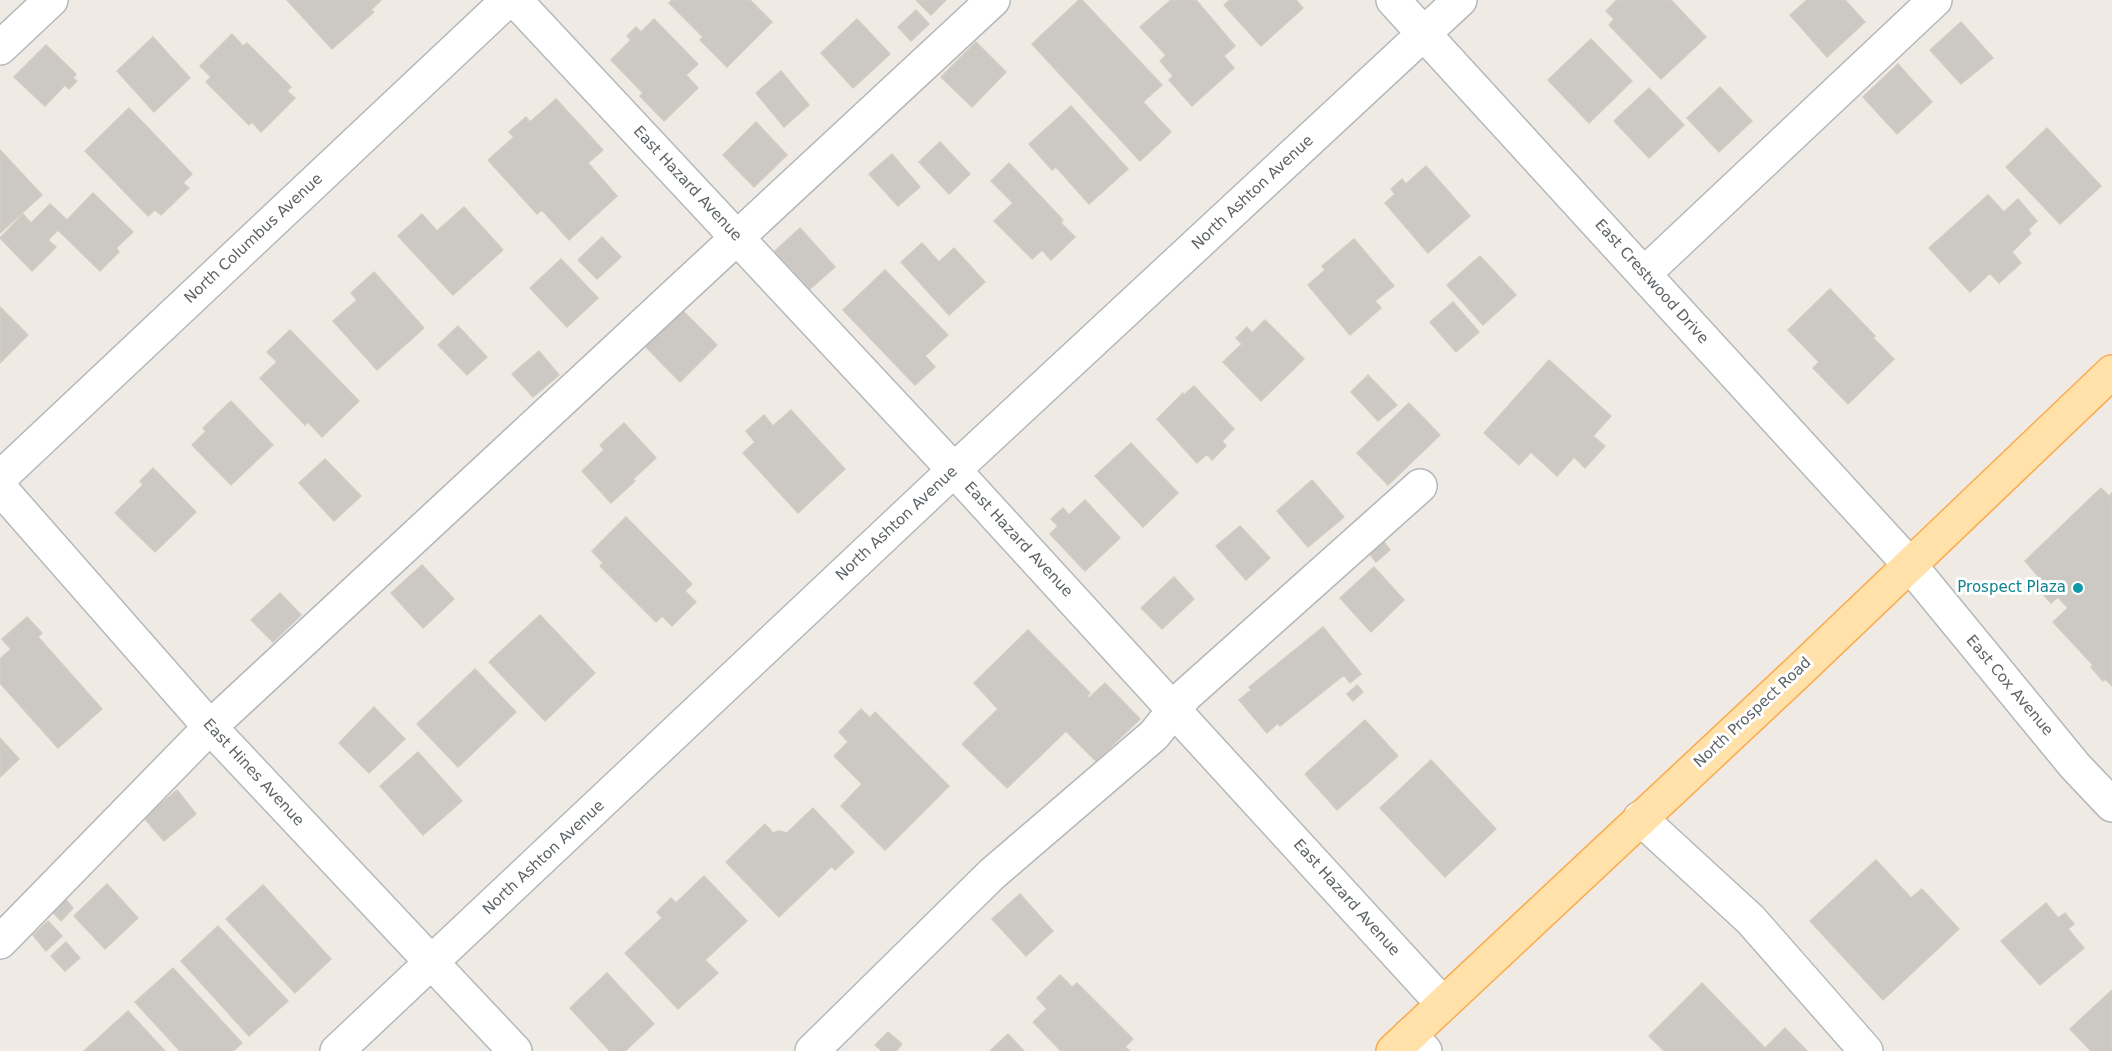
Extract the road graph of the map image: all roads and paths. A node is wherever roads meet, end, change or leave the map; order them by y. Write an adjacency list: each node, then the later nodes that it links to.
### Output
1 (51, 0): 9 (street)
2 (508, 0): 14 (street, North Columbus Avenue)
3 (515, 0): 10 (street, East Hazard Avenue)
4 (993, 0): 10 (street)
5 (1393, 0): 8 (street, East Crestwood Drive)
6 (1460, 0): 8 (street, North Ashton Avenue)
7 (1935, 0): 11 (street)
8 (1424, 34): 11 (street, East Crestwood Drive); 13 (street, North Ashton Avenue)
9 (0, 48)
10 (737, 238): 13 (street, East Hazard Avenue); 19 (street)
11 (1644, 274): 17 (street, East Crestwood Drive)
12 (2112, 372): 17 (main road, North Prospect Road)
13 (954, 470): 18 (street, East Hazard Avenue); 23 (street, North Ashton Avenue)
14 (0, 478)
15 (1420, 486): 18 (street)
16 (0, 488): 19 (street, East Hines Avenue)
17 (1909, 564): 20 (street, East Cox Avenue); 21 (main road, North Prospect Road)
18 (1174, 710): 24 (street, East Hazard Avenue); 28 (street)
19 (210, 727): 22 (street); 23 (street, East Hines Avenue)
20 (2112, 805)
21 (1640, 818): 24 (main road, North Prospect Road); 29 (street)
22 (0, 942)
23 (432, 963): 26 (street, North Ashton Avenue); 27 (street, East Hines Avenue)
24 (1443, 1004): 25 (main road, North Prospect Road)
25 (1409, 1046)
26 (337, 1051)
27 (515, 1051)
28 (812, 1051)
29 (1866, 1051)

